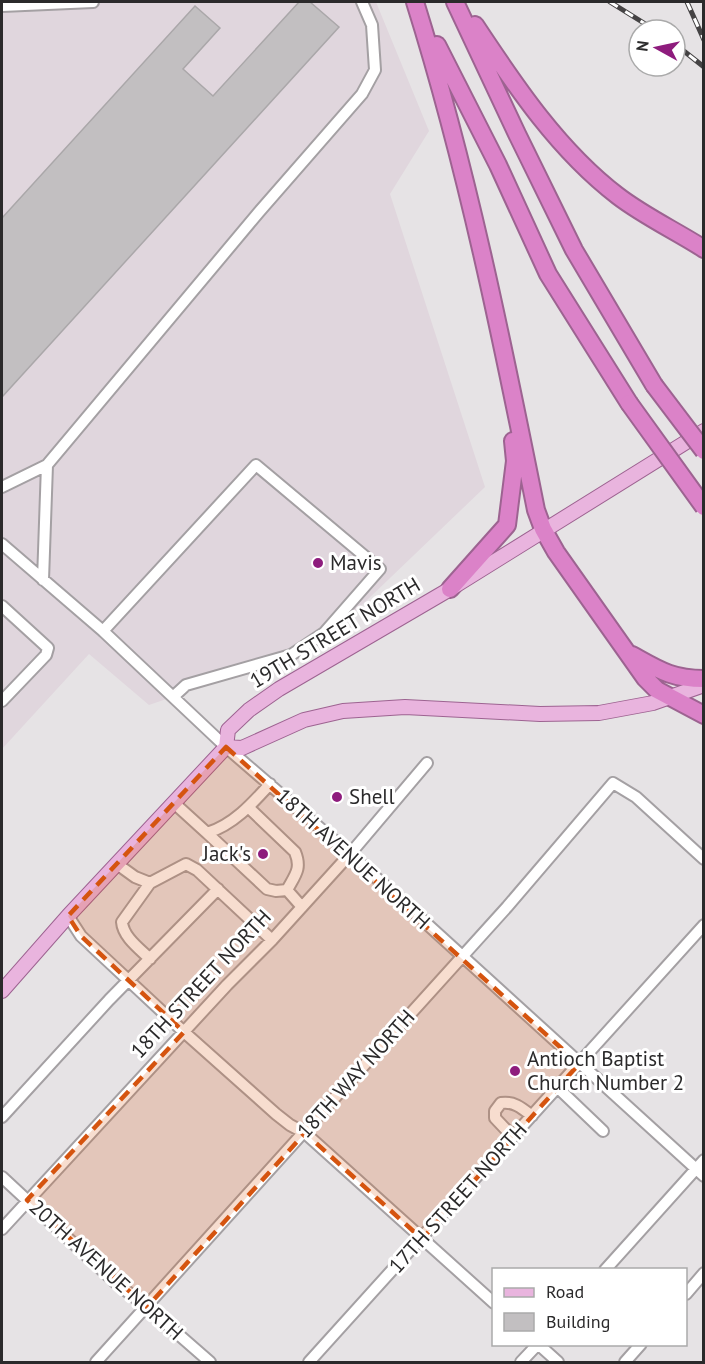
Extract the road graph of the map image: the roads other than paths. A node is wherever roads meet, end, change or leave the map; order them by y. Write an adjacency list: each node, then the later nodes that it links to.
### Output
1 (93, 2): 6 (street)
2 (362, 2): 11 (street)
3 (415, 2): 8 (highway); 13 (highway, bridge)
4 (455, 2): 10 (highway, bridge)
5 (460, 2): 7 (highway)
6 (2, 6)
7 (700, 245)
8 (503, 347): 14 (highway); 17 (highway)
9 (704, 431): 14 (main road, 19TH STREET NORTH)
10 (704, 451)
11 (47, 465): 12 (street); 16 (street)
12 (2, 487)
13 (704, 507)
14 (543, 529): 17 (main road, 19TH STREET NORTH); 20 (highway)
15 (2, 544): 16 (street, 18TH AVENUE NORTH)
16 (43, 580): 19 (street, 18TH AVENUE NORTH)
17 (450, 589): 27 (main road, 19TH STREET NORTH)
18 (2, 606): 25 (street)
19 (103, 632): 23 (street, 18TH AVENUE NORTH); 23 (street)
20 (629, 652): 21 (highway); 24 (highway)
21 (704, 679)
22 (704, 686): 24 (main road)
23 (174, 696): 27 (street, 18TH AVENUE NORTH)
24 (670, 697): 26 (highway); 27 (main road)
25 (2, 701)
26 (704, 714)
27 (226, 747): 29 (street, 18TH AVENUE NORTH); 30 (main road, 19TH STREET NORTH)
28 (427, 763): 33 (street, 18TH STREET NORTH)
29 (270, 784): 31 (street); 33 (street, 18TH AVENUE NORTH)
30 (174, 803): 32 (street); 35 (main road, 19TH STREET NORTH)
31 (248, 807): 32 (street); 38 (street)
32 (207, 833): 38 (street)
33 (350, 854): 39 (street, 18TH STREET NORTH); 43 (street, 18TH AVENUE NORTH)
34 (704, 859): 43 (street, 18TH WAY NORTH)
35 (117, 864): 36 (street); 40 (main road, 19TH STREET NORTH)
36 (150, 883): 37 (street); 44 (street)
37 (218, 889): 42 (street); 44 (street)
38 (287, 890): 39 (street)
39 (302, 907): 42 (street, 18TH STREET NORTH)
40 (68, 916): 45 (street); 46 (main road, 19TH STREET NORTH)
41 (704, 925): 48 (street, 17TH STREET NORTH)
42 (272, 940): 47 (street, 18TH STREET NORTH)
43 (461, 956): 48 (street, 18TH AVENUE NORTH); 53 (street, 18TH WAY NORTH)
44 (150, 960): 45 (street)
45 (130, 981): 47 (street); 51 (street)
46 (2, 991)
47 (183, 1032): 53 (street); 58 (street, 18TH STREET NORTH)
48 (579, 1064): 49 (street, 17TH STREET NORTH); 56 (street, 18TH AVENUE NORTH)
49 (558, 1088): 50 (street, 17TH STREET NORTH); 52 (street)
50 (532, 1116): 54 (street, 17TH STREET NORTH); 54 (street)
51 (2, 1117)
52 (603, 1131)
53 (305, 1132): 60 (street); 65 (street, 18TH WAY NORTH)
54 (513, 1137): 60 (street, 17TH STREET NORTH)
55 (704, 1160): 56 (street)
56 (699, 1173): 61 (street)
57 (2, 1177): 58 (street, 20TH AVENUE NORTH)
58 (27, 1200): 59 (street, 18TH STREET NORTH); 65 (street, 20TH AVENUE NORTH)
59 (2, 1230)
60 (422, 1239): 64 (street); 71 (street, 17TH STREET NORTH)
61 (606, 1268)
62 (704, 1273): 63 (street)
63 (687, 1293)
64 (492, 1301)
65 (147, 1306): 69 (street, 18TH WAY NORTH); 70 (street, 20TH AVENUE NORTH)
66 (537, 1346): 72 (street)
67 (539, 1346): 73 (street)
68 (639, 1346): 74 (street)
69 (96, 1362)
70 (210, 1362)
71 (309, 1362)
72 (521, 1362)
73 (558, 1362)
74 (625, 1362)

